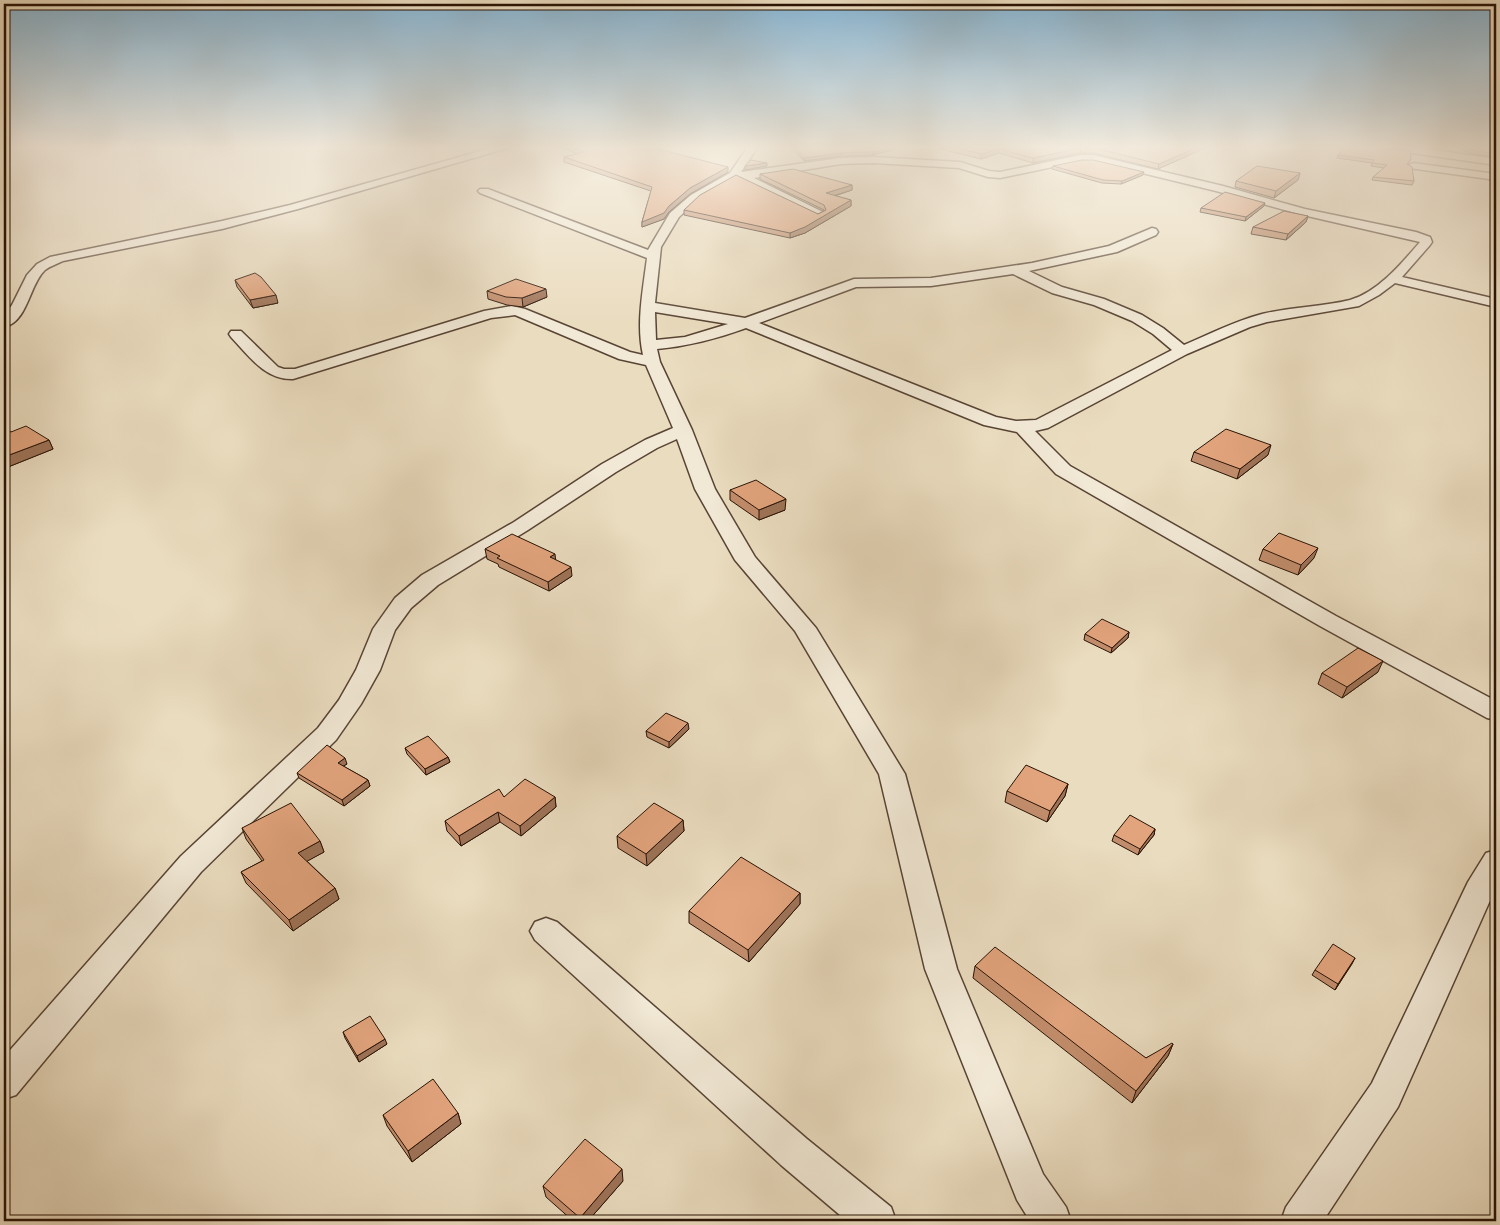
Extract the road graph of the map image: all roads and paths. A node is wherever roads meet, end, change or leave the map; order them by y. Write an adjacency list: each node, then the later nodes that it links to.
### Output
1 (300, 205): 13 (street)
2 (520, 205): 8 (street)
3 (686, 205): 8 (street)
4 (800, 205): 6 (street)
5 (1279, 205): 10 (street)
6 (819, 214)
7 (1152, 232): 9 (street)
8 (654, 257): 12 (street)
9 (1014, 269): 14 (street); 16 (street)
10 (1391, 278): 11 (street); 16 (street)
11 (1496, 303)
12 (648, 306): 14 (street); 17 (street)
13 (4, 323)
14 (746, 323): 17 (street); 18 (street)
15 (236, 334): 17 (street)
16 (1182, 351): 18 (street)
17 (650, 353): 19 (street)
18 (1028, 428): 20 (street)
19 (683, 430): 23 (street); 25 (street)
20 (1496, 712)
21 (1496, 861): 26 (street)
22 (546, 931): 24 (street)
23 (4, 1083)
24 (877, 1221)
25 (1052, 1221)
26 (1300, 1221)

